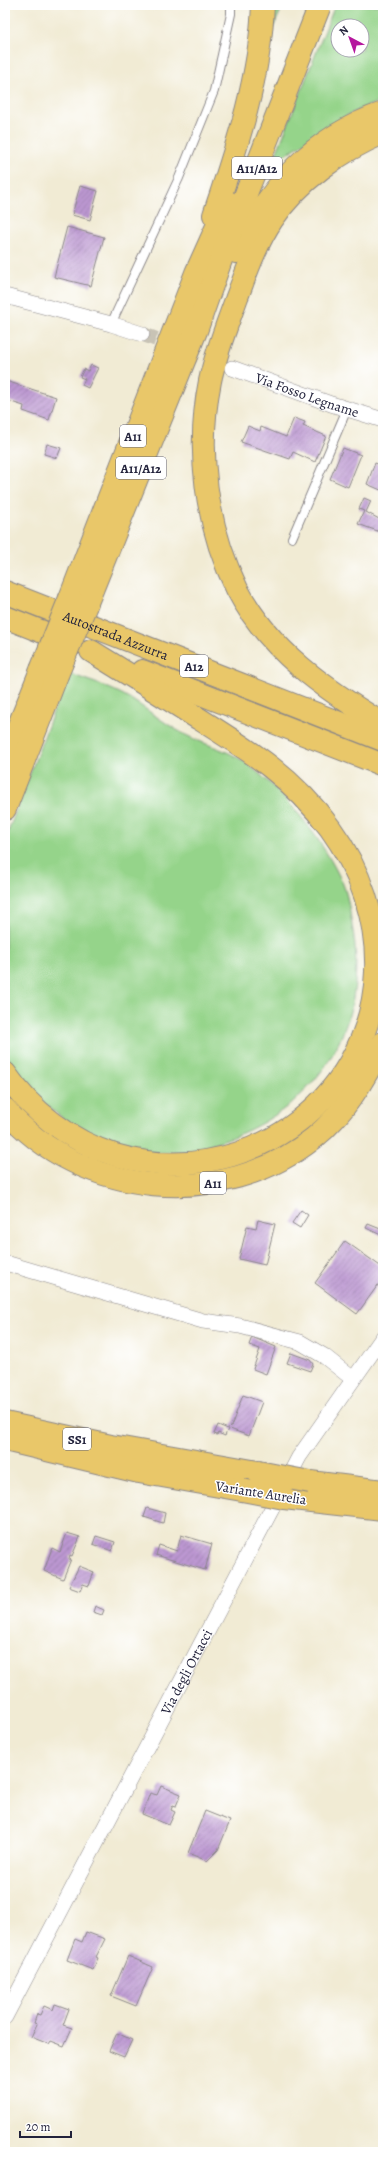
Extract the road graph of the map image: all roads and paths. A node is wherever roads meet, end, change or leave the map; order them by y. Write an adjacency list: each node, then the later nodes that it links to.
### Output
1 (231, 5): 9 (lane)
2 (263, 5): 7 (highway)
3 (307, 5): 7 (highway, A11/A12)
4 (320, 5): 10 (highway, A11/A12)
5 (383, 113): 10 (highway)
6 (383, 132): 21 (highway)
7 (196, 273): 17 (highway, A11)
8 (5, 296): 9 (street)
9 (111, 324): 11 (street)
10 (196, 331): 17 (highway, A11/A12)
11 (142, 334)
12 (232, 368): 13 (street, Via Fosso Legname)
13 (347, 409): 14 (street, Via Fosso Legname); 15 (lane)
14 (383, 420)
15 (292, 538)
16 (5, 592): 22 (highway, Autostrada Azzurra / A12)
17 (78, 602): 20 (highway, A11, bridge)
18 (5, 617): 19 (highway, Autostrada Azzurra / A12)
19 (91, 651): 24 (highway, Autostrada Azzurra / A12); 27 (highway)
20 (49, 672): 23 (highway, A11); 25 (highway)
21 (383, 724)
22 (383, 740)
23 (5, 760)
24 (383, 765)
25 (5, 809)
26 (383, 1043): 28 (highway, A11)
27 (5, 1073)
28 (5, 1108)
29 (7, 1263): 31 (street)
30 (383, 1337): 31 (street, Via degli Ortacci)
31 (353, 1378): 40 (street, Via degli Ortacci)
32 (5, 1407): 36 (highway)
33 (5, 1423): 36 (highway, SS1)
34 (5, 1440): 37 (highway, SS1)
35 (5, 1450): 37 (highway)
36 (150, 1453): 38 (highway, Variante Aurelia / SS1, bridge)
37 (139, 1472): 39 (highway, Variante Aurelia / SS1, bridge)
38 (383, 1491)
39 (383, 1509)
40 (5, 2017)

